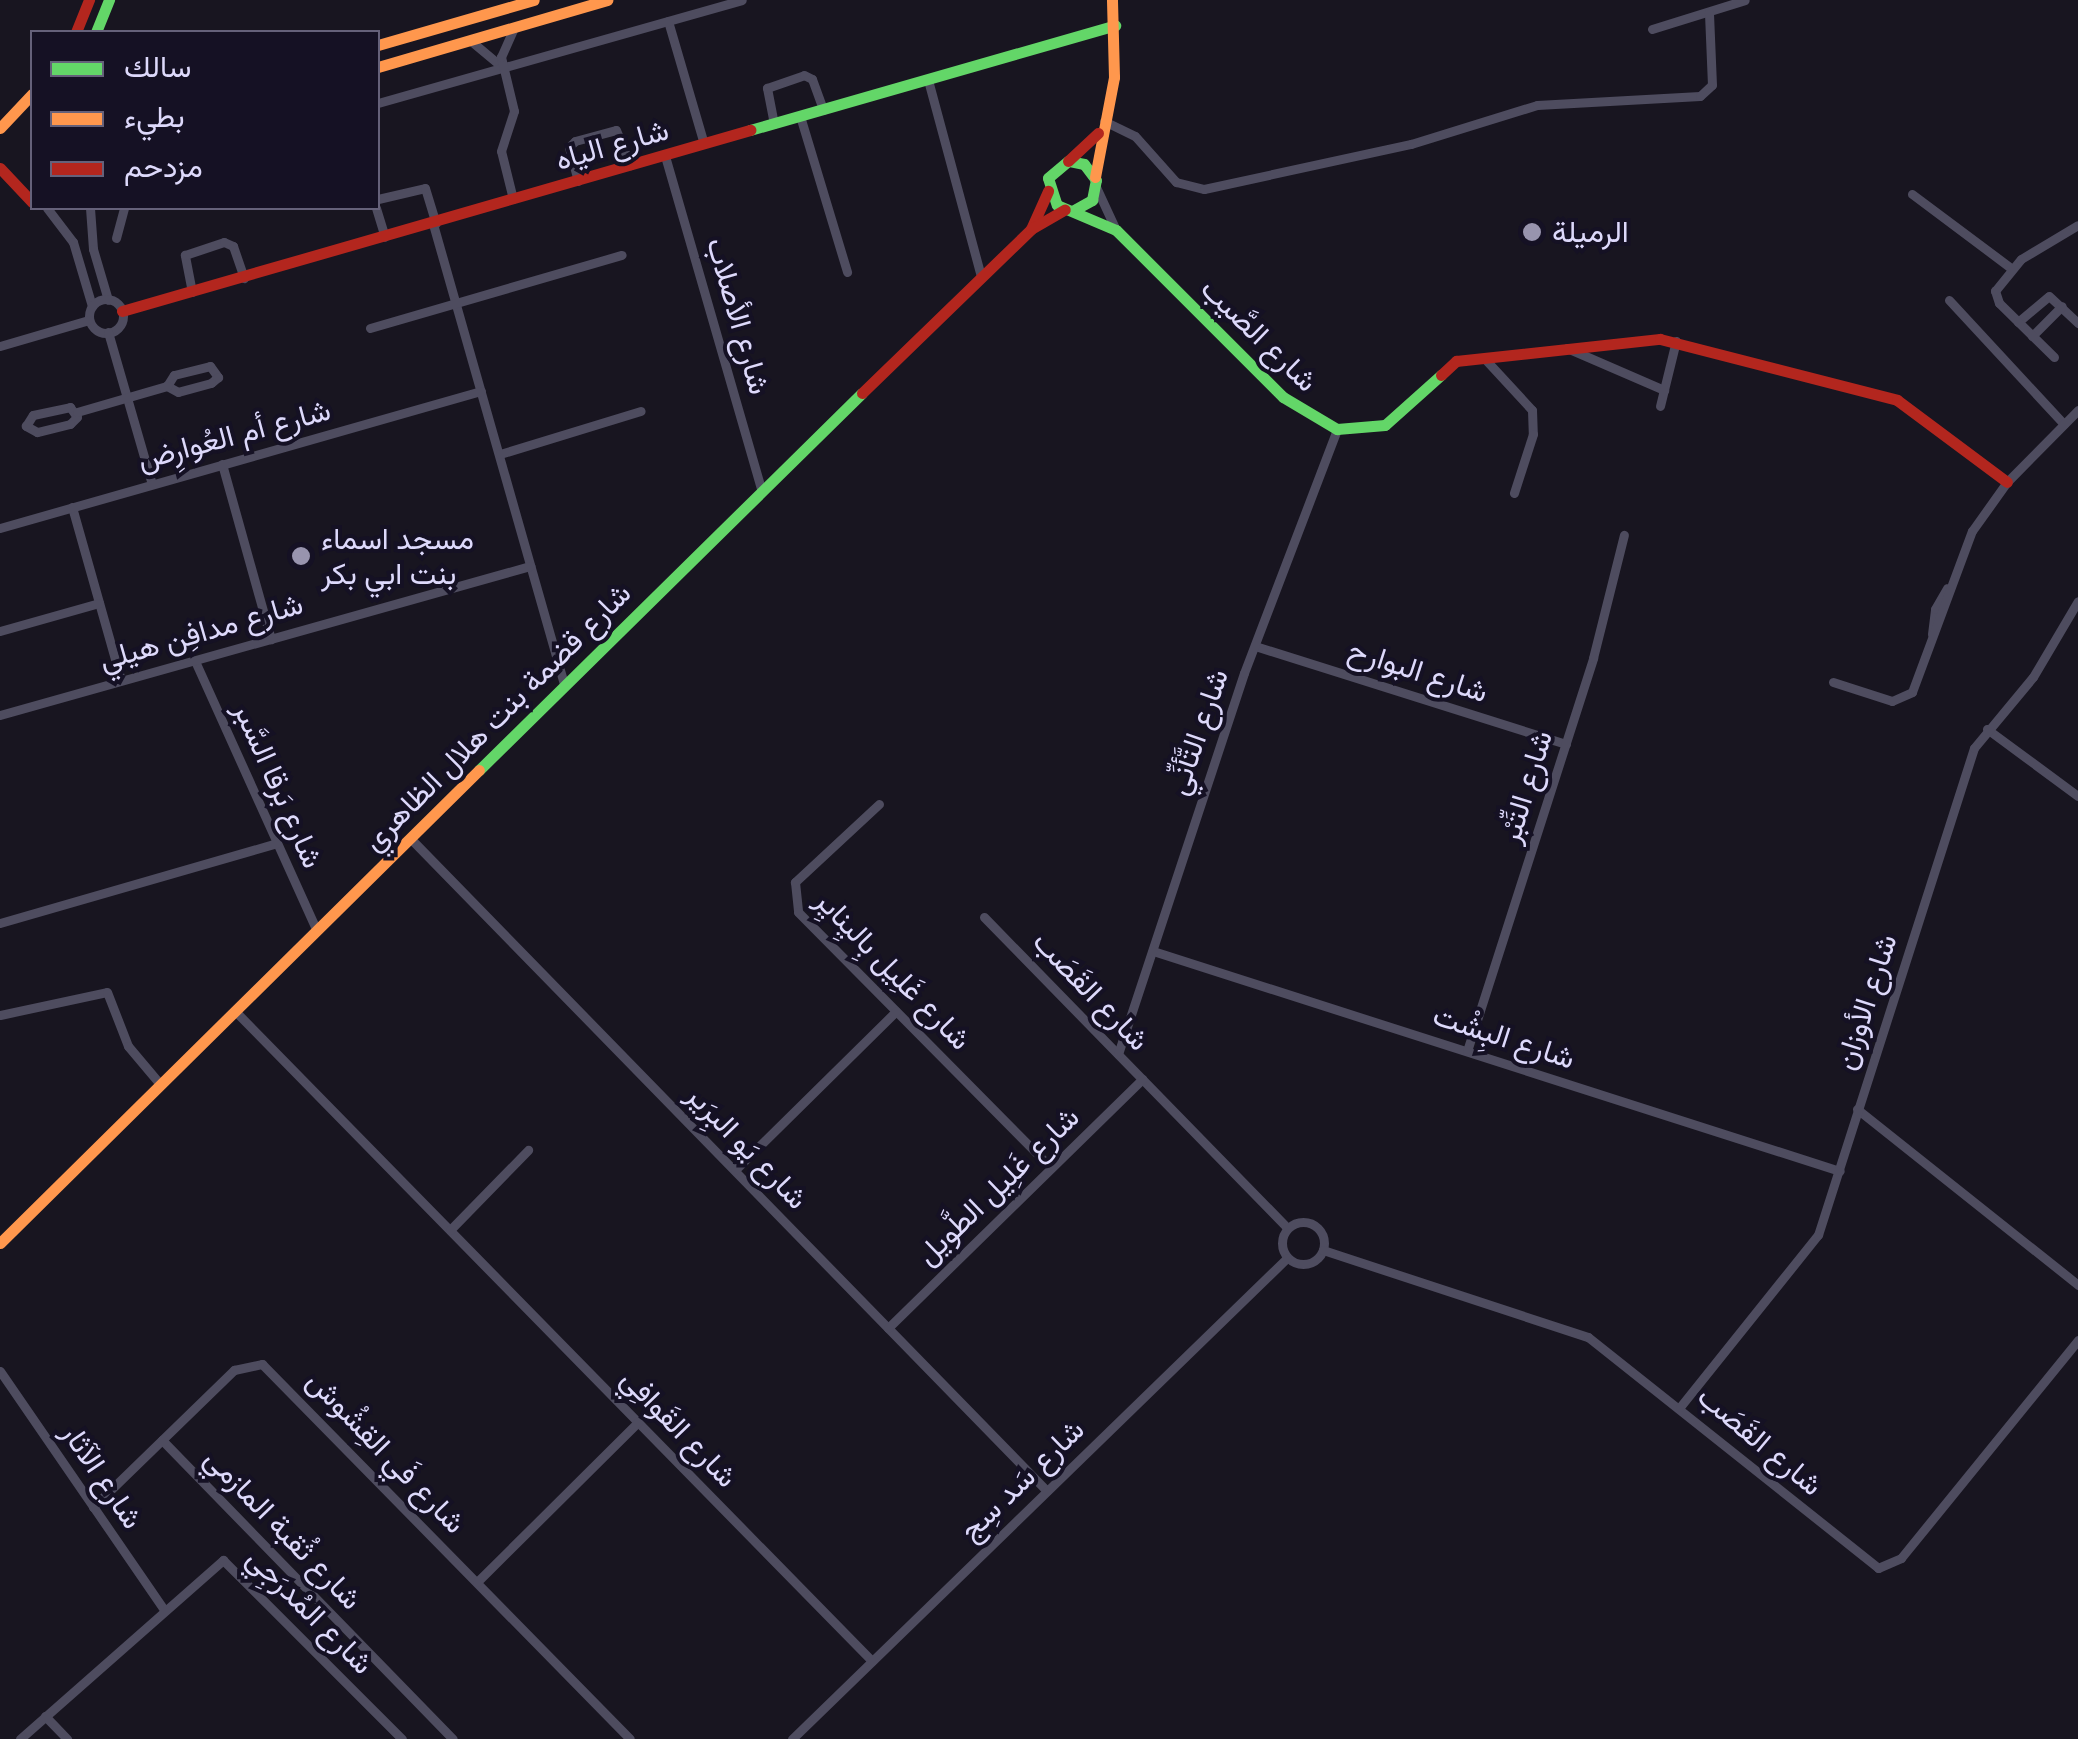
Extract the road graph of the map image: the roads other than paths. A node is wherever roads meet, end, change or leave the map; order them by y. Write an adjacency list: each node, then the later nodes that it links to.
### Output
1 (89, 0): 13 (main road)
2 (108, 0): 14 (main road)
3 (534, 0): 16 (main road)
4 (607, 0): 11 (main road)
5 (742, 0): 9 (street)
6 (1112, 0): 10 (main road)
7 (1745, 0): 8 (street)
8 (1709, 12): 12 (street); 24 (street)
9 (668, 21): 18 (street); 27 (street)
10 (1115, 25): 19 (main road, شارع الياه); 24 (main road)
11 (516, 26): 15 (main road); 18 (street)
12 (1652, 29)
13 (77, 30)
14 (97, 30)
15 (468, 40): 17 (main road); 18 (street)
16 (380, 44)
17 (380, 66)
18 (502, 68): 21 (street); 39 (street)
19 (928, 80): 22 (main road, شارع الياه); 55 (street)
20 (30, 96): 26 (main road)
21 (380, 103)
22 (823, 110): 23 (main road, شارع الياه); 25 (street)
23 (800, 116): 25 (main road, شارع الياه); 54 (street)
24 (1104, 123): 29 (main road); 33 (main road)
25 (774, 124): 27 (main road, شارع الياه)
26 (0, 128)
27 (704, 144): 28 (main road, شارع الياه)
28 (665, 156): 30 (main road, شارع الياه); 89 (street, شارع الأصلاب)
29 (1068, 161): 33 (main road); 35 (main road)
30 (630, 166): 32 (main road, شارع الياه); 32 (street)
31 (0, 168): 36 (main road)
32 (578, 180): 39 (main road, شارع الياه)
33 (1096, 182): 41 (main road); 48 (street, شارع الصَّيب)
34 (0, 190): 36 (main road)
35 (1048, 191): 41 (main road); 47 (main road, شارع قضمة بنت هلال الظاهري)
36 (17, 192): 40 (main road)
37 (1912, 194): 53 (street)
38 (380, 199): 46 (street)
39 (513, 199): 46 (main road, شارع الياه)
40 (30, 201)
41 (1070, 209): 47 (main road, شارع قضمة بنت هلال الظاهري); 48 (main road, شارع الصَّيب)
42 (48, 210): 61 (street)
43 (90, 210): 58 (street)
44 (123, 210): 51 (street)
45 (377, 210): 50 (street)
46 (435, 223): 50 (main road, شارع الياه); 60 (street)
47 (1031, 229): 55 (main road, شارع قضمة بنت هلال الظاهري)
48 (1116, 230): 84 (main road, شارع الصَّيب)
49 (2076, 231): 53 (street)
50 (385, 237): 56 (main road, شارع الياه)
51 (116, 238)
52 (622, 255): 60 (street)
53 (2011, 268): 65 (street)
54 (846, 272)
55 (980, 276): 89 (main road, شارع قضمة بنت هلال الظاهري)
56 (244, 278): 57 (main road, شارع الياه); 57 (street)
57 (192, 292): 63 (main road, شارع الياه)
58 (108, 300): 61 (street); 63 (street)
59 (1949, 300): 83 (street)
60 (456, 303): 67 (street); 77 (street)
61 (92, 306): 64 (street)
62 (2062, 306): 65 (street); 66 (street); 69 (street)
63 (122, 312): 68 (street)
64 (89, 320): 68 (street); 71 (street)
65 (2018, 322): 69 (street)
66 (2078, 323)
67 (370, 328)
68 (108, 332): 78 (street)
69 (2032, 336): 74 (street)
70 (1676, 341): 72 (main road); 76 (street); 87 (main road)
71 (0, 346)
72 (1565, 347): 73 (main road); 76 (street)
73 (1482, 356): 84 (main road); 90 (street)
74 (2054, 357)
75 (167, 386): 75 (street); 78 (street)
76 (1664, 390): 79 (street)
77 (481, 391): 85 (street); 86 (street, شارع أم العُوارِض)
78 (127, 396): 81 (street); 88 (street)
79 (1660, 406)
80 (2078, 410): 83 (street)
81 (77, 412): 81 (street)
82 (641, 412): 85 (street)
83 (2064, 424): 87 (street)
84 (1337, 430): 99 (street, شارع التَّأنِّي)
85 (500, 454): 94 (street)
86 (222, 464): 88 (street, شارع أم العُوارِض); 98 (street)
87 (2007, 482): 102 (street)
88 (152, 484): 91 (street, شارع أم العُوارِض)
89 (762, 491): 103 (main road, شارع قضمة بنت هلال الظاهري)
90 (1514, 493)
91 (72, 508): 92 (street, شارع أم العُوارِض); 96 (street)
92 (0, 528)
93 (1624, 535): 106 (street, شارع التِّبْر)
94 (530, 566): 98 (street, شارع مدافِن هيلي); 103 (street)
95 (2078, 600): 105 (street, شارع الأوزان)
96 (99, 602): 97 (street); 101 (street)
97 (0, 631)
98 (271, 638): 100 (street, شارع مدافِن هيلي)
99 (1255, 646): 106 (street, شارع البوارح); 114 (street, شارع التَّأنِّي)
100 (195, 660): 101 (street, شارع مدافِن هيلي); 110 (street, شارع بَرقا السَّبر)
101 (122, 680): 104 (street, شارع مدافِن هيلي)
102 (1833, 682)
103 (564, 684): 109 (main road, شارع قضمة بنت هلال الظاهري)
104 (0, 715)
105 (1987, 729): 107 (street); 122 (street, شارع الأوزان)
106 (1566, 744): 118 (street, شارع التِّبْر)
107 (2078, 796)
108 (879, 804): 116 (street, شارع غَلِيل بِاليِنايِر)
109 (410, 838): 113 (main road, شارع قضمة بنت هلال الظاهري); 125 (street, شارع يَو البِرَير)
110 (278, 843): 112 (street); 113 (street, شارع بَرقا السَّبر)
111 (984, 917): 119 (street, شارع القَصَب)
112 (0, 923)
113 (316, 929): 115 (main road, شارع قضمة بنت هلال الظاهري)
114 (1153, 951): 118 (street, شارع البِشْت); 119 (street, شارع التَّأنِّي)
115 (235, 1011): 121 (main road, شارع قضمة بنت هلال الظاهري); 128 (street, شارع القَوافِي)
116 (896, 1011): 124 (street, شارع غَلِيل بِاليِنايِر); 125 (street)
117 (0, 1015): 121 (street)
118 (1467, 1051): 126 (street, شارع البِشْت)
119 (1118, 1054): 120 (street, شارع القَصَب)
120 (1142, 1079): 124 (street, شارع غَلِيل الطَّويل); 127 (street, شارع القَصَب)
121 (160, 1084): 129 (main road, شارع قضمة بنت هلال الظاهري)
122 (1858, 1109): 126 (street, شارع الأوزان); 132 (street)
123 (528, 1150): 128 (street)
124 (1051, 1168): 133 (street, شارع غَلِيل الطَّويل)
125 (734, 1170): 133 (street, شارع يَو البِرَير)
126 (1840, 1170): 136 (street, شارع الأوزان)
127 (1286, 1228): 130 (street); 131 (street)
128 (450, 1230): 137 (street, شارع القَوافِي)
129 (0, 1243)
130 (1323, 1250): 131 (street); 136 (street, شارع القَصَب)
131 (1287, 1258): 139 (street, شارع سَد سِج)
132 (2078, 1285)
133 (888, 1328): 139 (street, شارع يَو البِرَير)
134 (2078, 1340): 136 (street, شارع القَصَب)
135 (0, 1370): 140 (street, شارع الآثار)
136 (1680, 1407)
137 (638, 1422): 141 (street); 143 (street, شارع القَوافِي)
138 (162, 1440): 140 (street, شارع فَي القِشُوش); 141 (street, شارع فَي القِشُوش); 148 (street, شارع ثُقبة المازمي)
139 (1048, 1491): 143 (street, شارع سَد سِج)
140 (93, 1508): 142 (street, شارع الآثار)
141 (477, 1582): 149 (street, شارع فَي القِشُوش)
142 (164, 1610): 144 (street, شارع المُدرَجِي); 147 (street, شارع المُدرَجِي)
143 (872, 1661): 150 (street, شارع سَد سِج)
144 (45, 1716): 145 (street, شارع المُدرَجِي); 146 (street)
145 (20, 1739)
146 (67, 1739)
147 (402, 1739)
148 (453, 1739)
149 (630, 1739)
150 (792, 1739)

